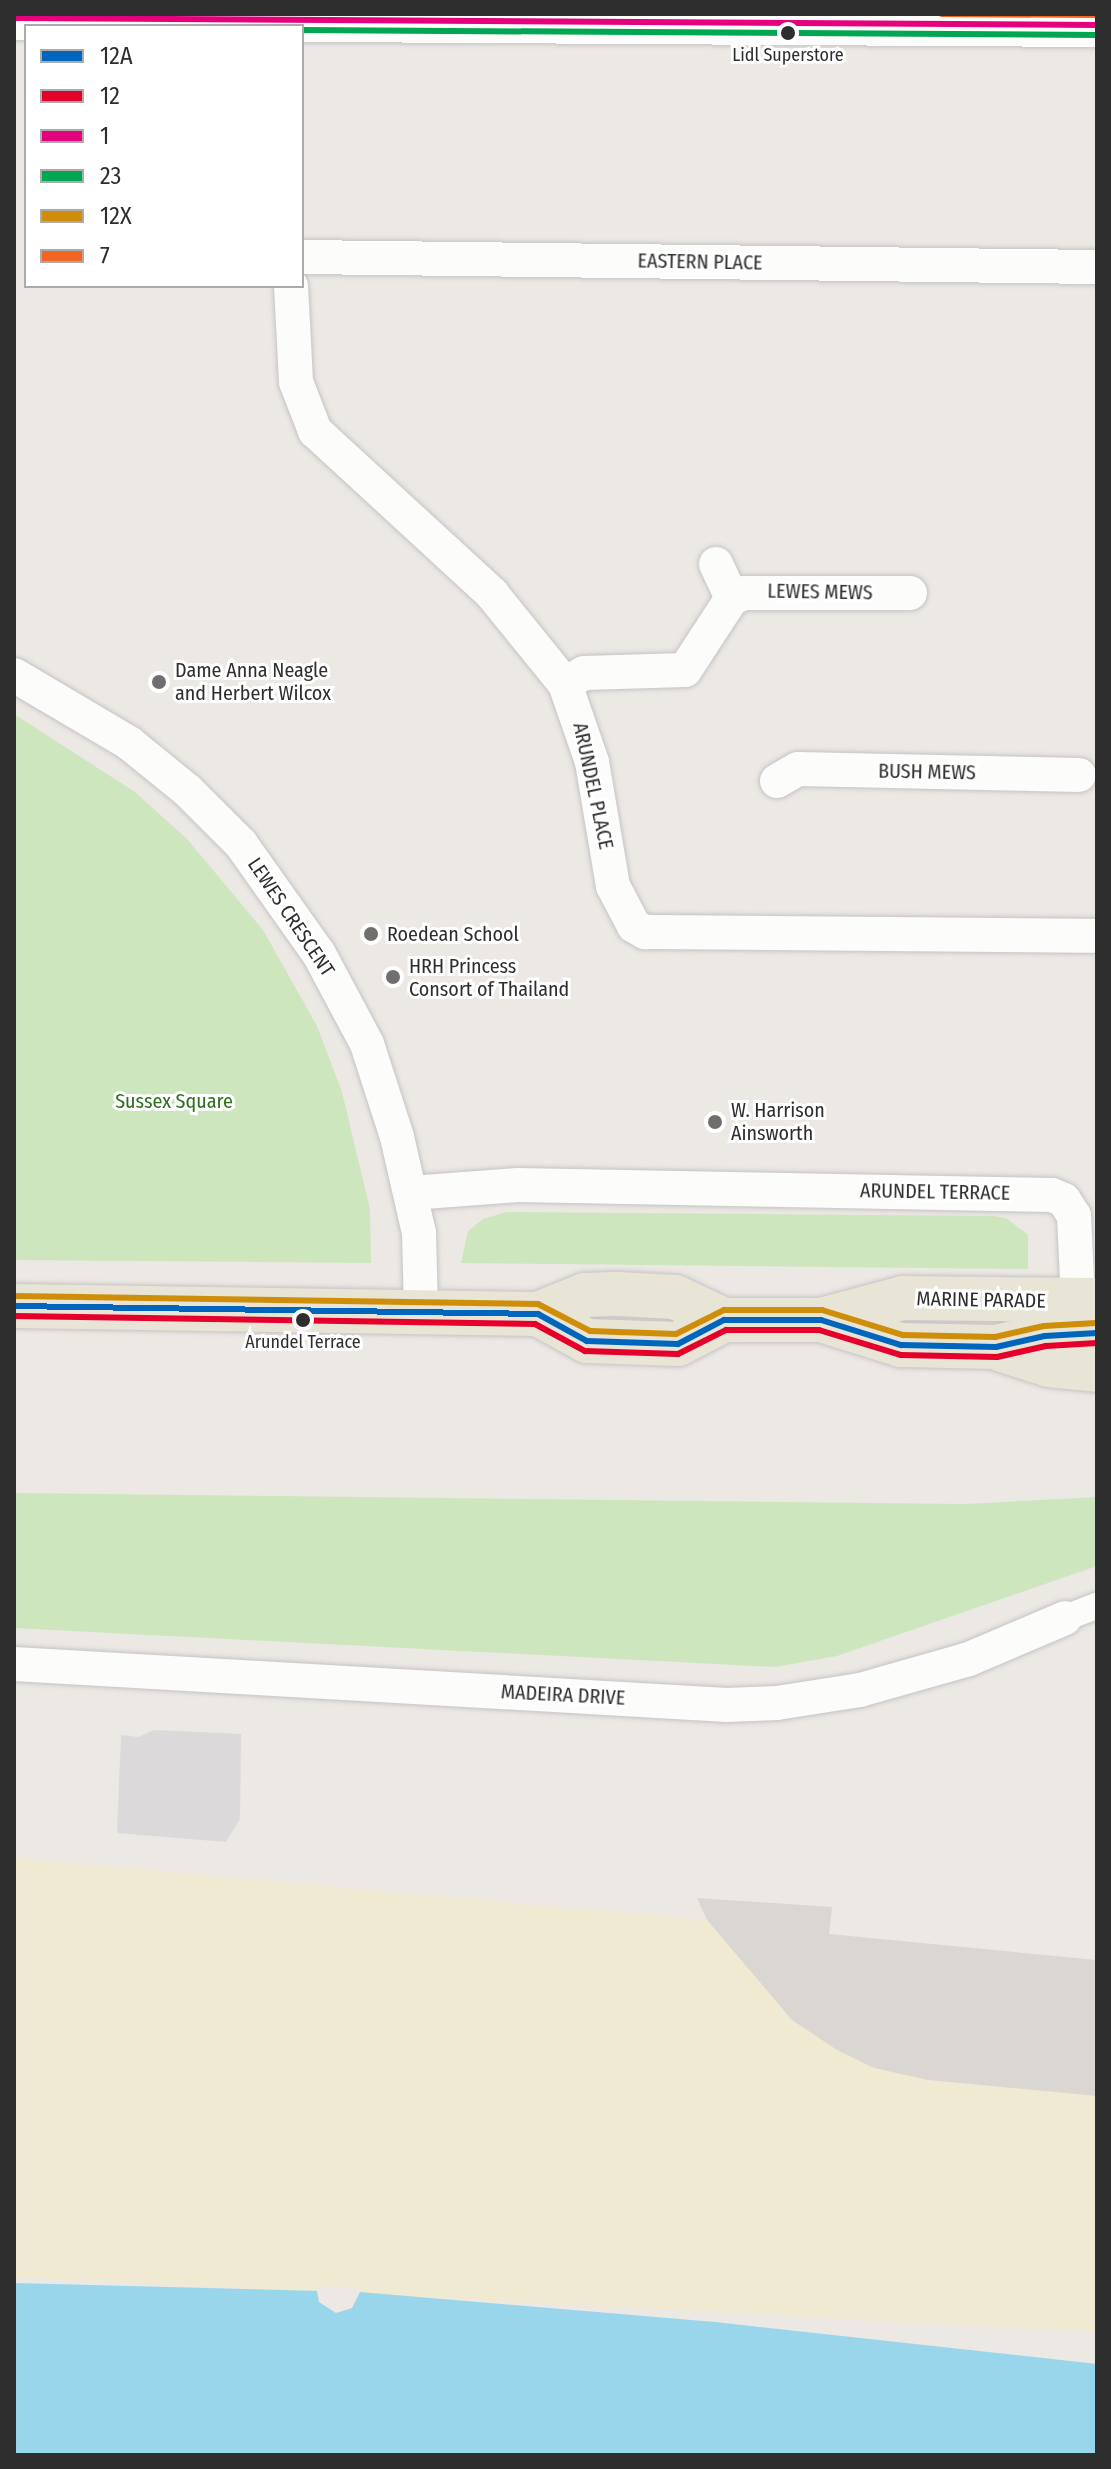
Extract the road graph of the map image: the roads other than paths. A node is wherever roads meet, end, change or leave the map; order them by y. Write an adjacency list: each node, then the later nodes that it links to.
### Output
1 (14, 18): 3 (main road)
2 (376, 18): 3 (main road); 4 (main road)
3 (294, 24)
4 (1097, 25)
5 (304, 257): 6 (street, EASTERN PLACE)
6 (1097, 267)
7 (291, 288): 12 (street, ARUNDEL PLACE)
8 (716, 564): 10 (street)
9 (910, 593): 10 (street, LEWES MEWS)
10 (732, 598): 12 (street)
11 (14, 675): 16 (street, LEWES CRESCENT)
12 (565, 684): 15 (street, ARUNDEL PLACE)
13 (1079, 775): 14 (street, BUSH MEWS)
14 (777, 781)
15 (1097, 936)
16 (411, 1193): 18 (street, LEWES CRESCENT); 19 (street, ARUNDEL TERRACE)
17 (14, 1306): 18 (main road, MARINE PARADE)
18 (421, 1309): 20 (main road, MARINE PARADE)
19 (1091, 1312): 20 (main road, MARINE PARADE); 21 (main road)
20 (821, 1320): 21 (main road)
21 (996, 1347): 22 (main road)
22 (1097, 1370)
23 (1097, 1606): 24 (street, MADEIRA DRIVE)
24 (1065, 1618): 25 (street, MADEIRA DRIVE)
25 (14, 1664)

